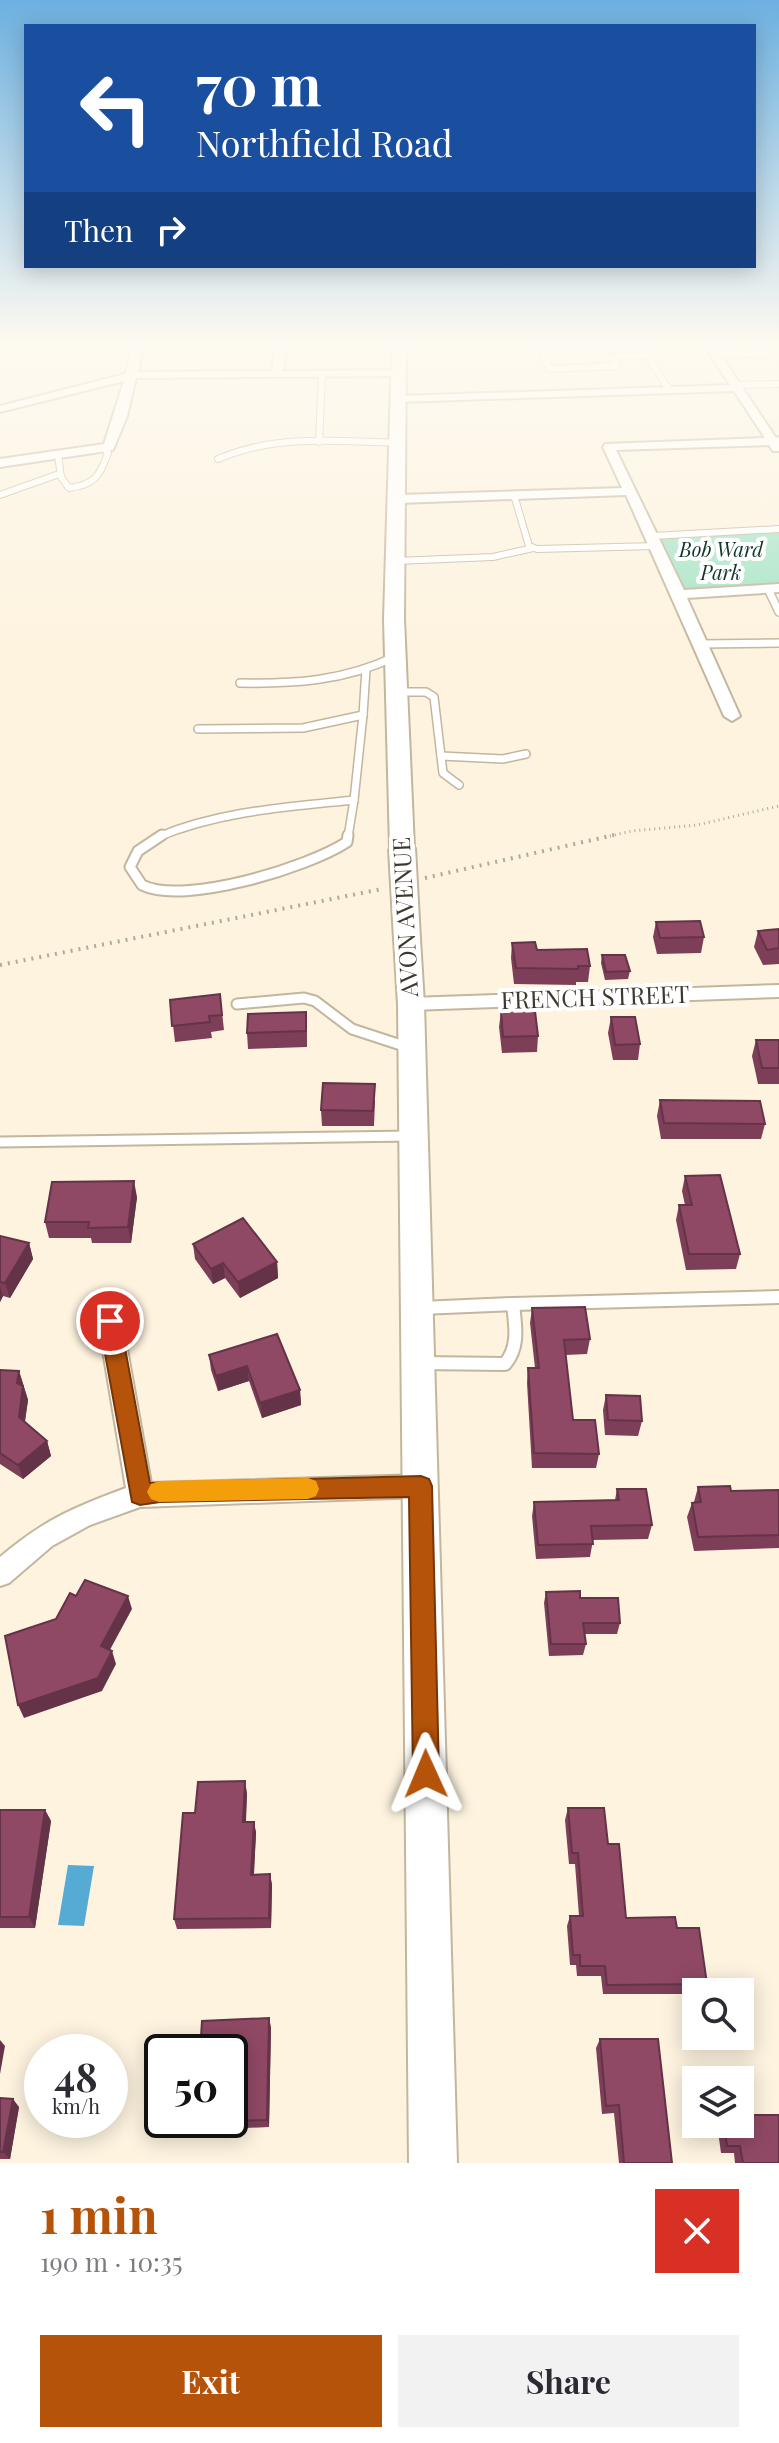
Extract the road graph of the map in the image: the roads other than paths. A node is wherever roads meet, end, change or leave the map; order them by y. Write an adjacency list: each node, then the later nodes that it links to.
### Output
1 (98, 449): 6 (street)
2 (105, 449): 9 (lane)
3 (246, 449): 7 (lane)
4 (399, 449): 13 (main road, AVON AVENUE)
5 (610, 449): 10 (street)
6 (58, 455): 8 (street); 9 (lane)
7 (218, 459)
8 (0, 463)
9 (59, 474): 11 (lane)
10 (630, 491): 12 (street); 15 (street)
11 (0, 495)
12 (514, 495): 13 (street); 16 (lane)
13 (399, 499): 17 (main road, AVON AVENUE)
14 (779, 529): 15 (lane)
15 (654, 541): 16 (lane); 19 (street)
16 (533, 548): 17 (lane)
17 (396, 561): 23 (main road, AVON AVENUE)
18 (773, 588): 19 (street); 20 (lane)
19 (679, 594): 22 (street)
20 (779, 612)
21 (779, 643): 22 (lane)
22 (701, 644): 28 (street)
23 (396, 656): 24 (lane); 26 (main road, AVON AVENUE)
24 (366, 669): 25 (lane); 27 (lane)
25 (240, 683)
26 (397, 692): 31 (lane); 36 (main road, AVON AVENUE, bridge)
27 (363, 715): 29 (lane); 33 (lane)
28 (732, 716)
29 (198, 729)
30 (526, 754): 31 (lane)
31 (441, 756): 32 (lane)
32 (459, 785)
33 (354, 800): 33 (lane)
34 (779, 991): 36 (street, FRENCH STREET)
35 (237, 1004): 37 (lane)
36 (411, 1004): 37 (main road, AVON AVENUE)
37 (412, 1048): 38 (main road, AVON AVENUE)
38 (414, 1136): 39 (lane); 42 (main road, AVON AVENUE)
39 (0, 1142)
40 (779, 1297): 41 (lane)
41 (513, 1304): 42 (lane); 44 (lane)
42 (417, 1308): 44 (main road, AVON AVENUE)
43 (110, 1321): 46 (street)
44 (418, 1363): 45 (main road, AVON AVENUE)
45 (421, 1486): 46 (street); 48 (main road, AVON AVENUE)
46 (140, 1495): 47 (street)
47 (0, 1574)
48 (433, 2163)

